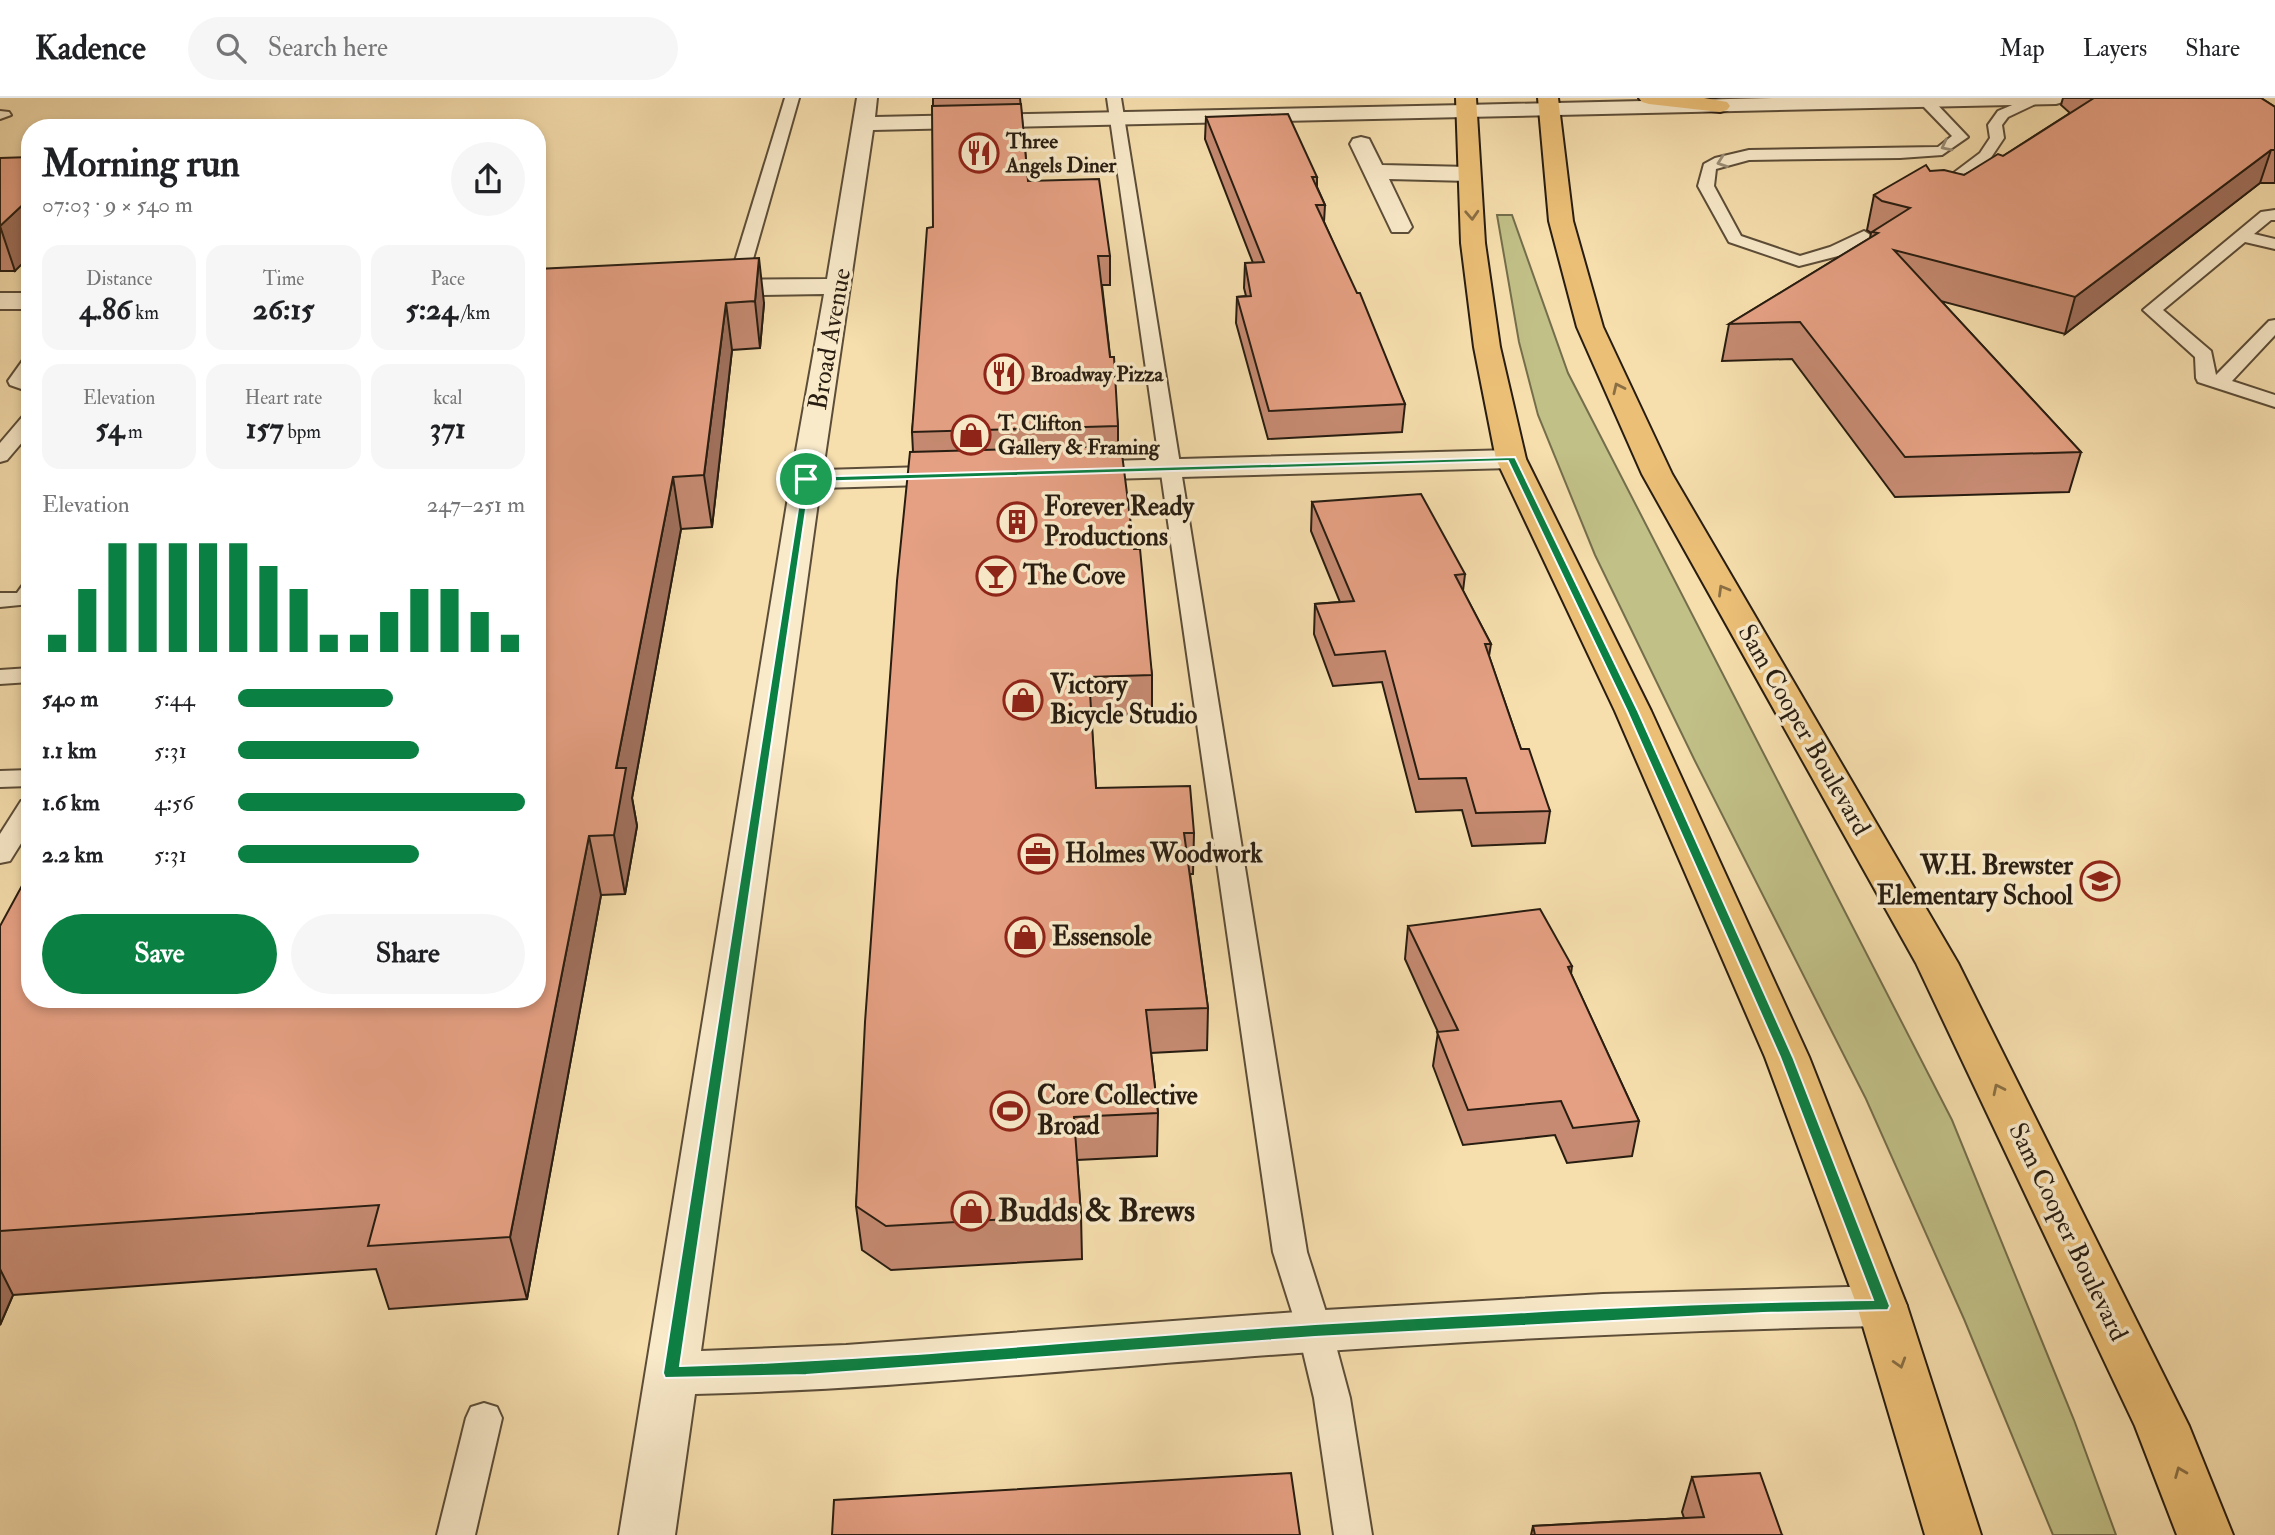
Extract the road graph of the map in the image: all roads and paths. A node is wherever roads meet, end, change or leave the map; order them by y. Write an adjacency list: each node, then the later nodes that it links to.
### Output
1 (792, 98): 23 (lane)
2 (867, 98): 12 (street, Broad Avenue)
3 (1649, 98): 10 (main road)
4 (2041, 98): 5 (street); 7 (street); 16 (lane)
5 (2056, 98)
6 (1792, 101): 7 (street); 10 (street)
7 (1926, 101): 19 (lane, one-way to 19)
8 (1549, 104): 9 (street); 10 (street); 53 (main road, Sam Cooper Boulevard, one-way to 8)
9 (1466, 105): 11 (street); 15 (main road)
10 (1720, 106)
11 (1116, 108): 12 (street); 33 (lane)
12 (863, 124): 22 (street, Broad Avenue)
13 (1361, 144): 14 (street)
14 (1374, 172): 15 (street); 18 (street)
15 (1469, 174): 32 (main road, one-way to 32)
16 (1928, 199)
17 (2275, 215): 20 (lane)
18 (1400, 227)
19 (1864, 236)
20 (2242, 236): 21 (lane); 28 (lane)
21 (2275, 244)
22 (839, 286): 23 (street); 36 (street, Broad Avenue)
23 (736, 287): 24 (street)
24 (680, 288)
25 (21, 301): 26 (street)
26 (0, 302)
27 (2275, 324): 28 (lane)
28 (2219, 383): 29 (lane)
29 (2275, 401)
30 (21, 431): 31 (lane)
31 (0, 456)
32 (1511, 459): 33 (street); 45 (main road)
33 (1171, 468): 34 (street); 46 (lane)
34 (1037, 472)
35 (984, 474): 36 (street)
36 (806, 479): 47 (street, Broad Avenue)
37 (21, 597): 38 (lane)
38 (0, 600)
39 (21, 676): 40 (lane)
40 (0, 677)
41 (21, 778): 42 (lane)
42 (0, 779)
43 (21, 821): 44 (lane)
44 (0, 855)
45 (1882, 1306): 46 (street); 52 (main road, one-way to 52)
46 (1315, 1331): 47 (street); 51 (lane)
47 (671, 1373): 50 (street, Broad Avenue)
48 (484, 1418): 49 (lane)
49 (456, 1535)
50 (647, 1535)
51 (1353, 1535)
52 (1953, 1535)
53 (2205, 1535)

